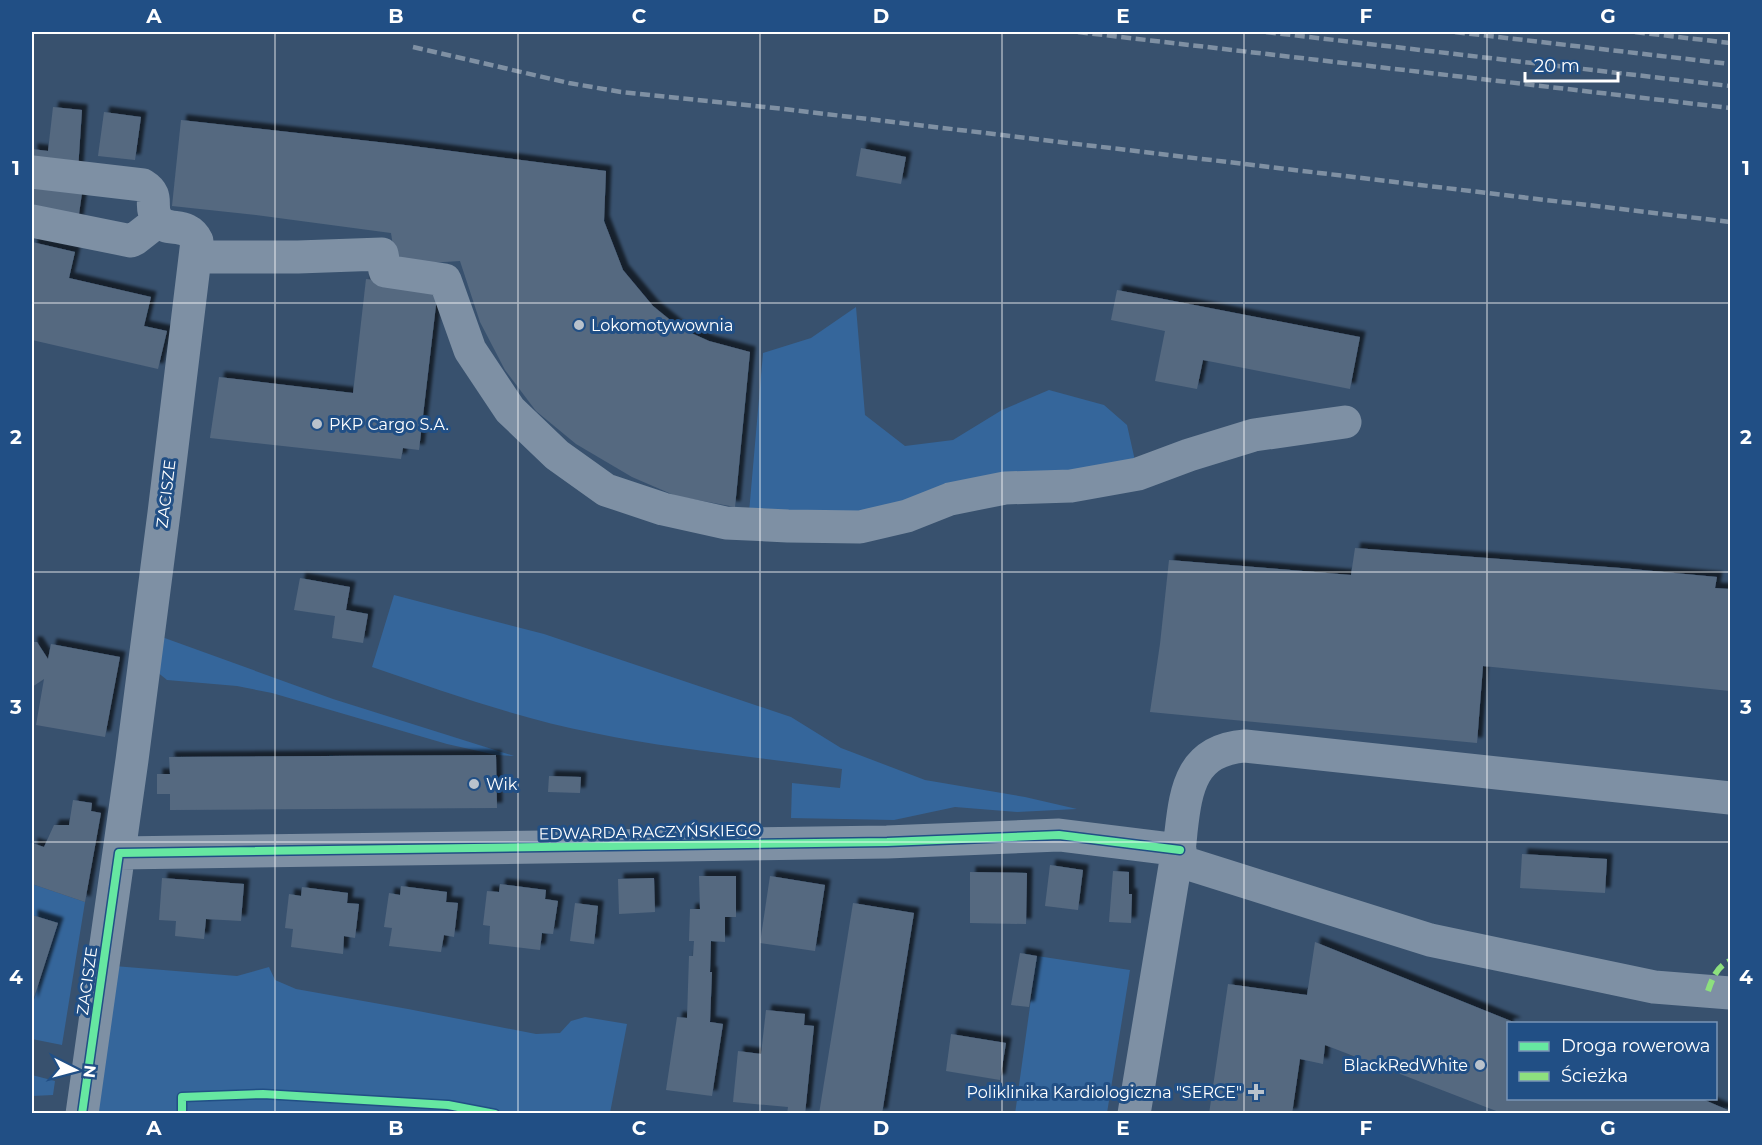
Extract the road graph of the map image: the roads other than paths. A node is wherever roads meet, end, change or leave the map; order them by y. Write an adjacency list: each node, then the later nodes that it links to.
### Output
1 (32, 172): 3 (street)
2 (32, 221): 3 (street)
3 (158, 221): 4 (street, ZACISZE)
4 (196, 255): 5 (street); 7 (street, ZACISZE)
5 (1345, 422)
6 (1731, 798): 8 (street)
7 (119, 853): 8 (street, EDWARDA RACZYŃSKIEGO); 10 (street, ZACISZE)
8 (1178, 855): 9 (street, EDWARDA RACZYŃSKIEGO); 11 (street)
9 (1731, 993)
10 (82, 1113)
11 (1134, 1113)

